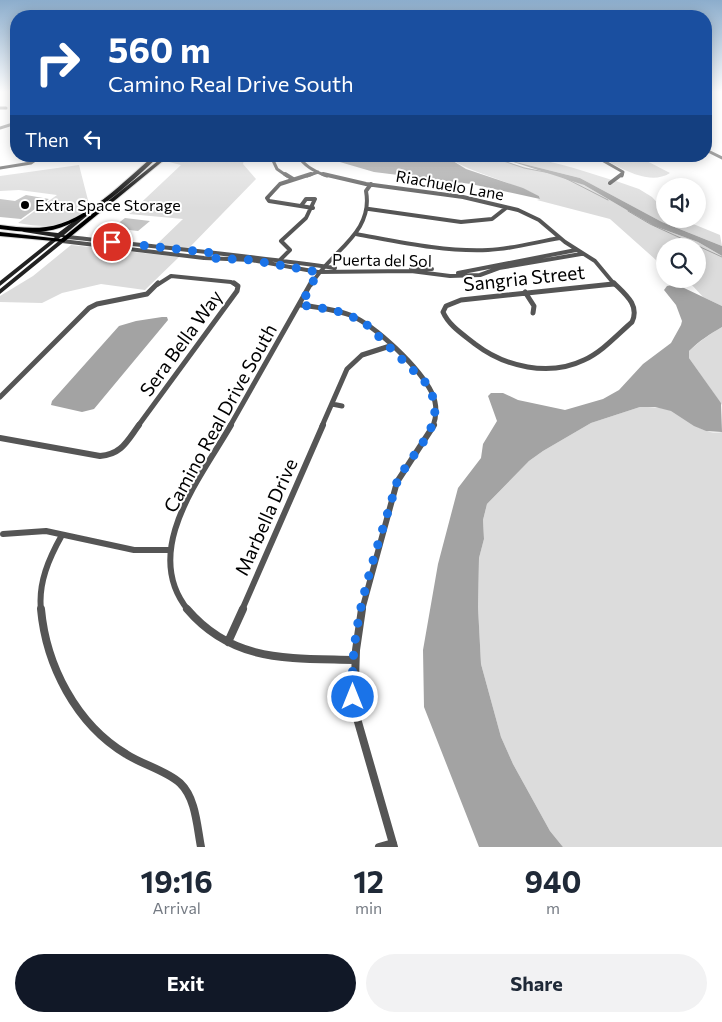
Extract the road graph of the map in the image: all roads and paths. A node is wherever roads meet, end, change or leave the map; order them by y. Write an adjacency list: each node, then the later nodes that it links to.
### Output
1 (31, 162): 7 (street)
2 (153, 162): 16 (main road)
3 (153, 162): 21 (main road)
4 (274, 162): 9 (street)
5 (302, 162): 8 (street, Riachuelo Lane)
6 (606, 162): 10 (street)
7 (0, 168)
8 (318, 172): 9 (street); 11 (street, Riachuelo Lane)
9 (293, 180): 12 (street)
10 (610, 183)
11 (371, 184): 14 (street, Riachuelo Lane); 15 (street)
12 (301, 206): 13 (street); 13 (street)
13 (313, 208): 29 (street)
14 (506, 208): 15 (street); 22 (street, Riachuelo Lane)
15 (369, 209): 20 (street, Camino Real Drive South)
16 (86, 214): 18 (main road); 21 (main road)
17 (0, 227): 18 (main road)
18 (21, 230): 21 (main road)
19 (0, 234): 23 (main road)
20 (356, 234): 22 (street); 31 (street, Camino Real Drive South)
21 (63, 238): 23 (main road); 25 (street, Puerta del Sol); 27 (street, Puerta del Sol); 34 (main road)
22 (560, 238): 24 (street, Riachuelo Lane)
23 (53, 240): 32 (main road)
24 (576, 250): 26 (street, Riachuelo Lane); 31 (street, Puerta del Sol)
25 (213, 253): 27 (street); 29 (street, Puerta del Sol)
26 (582, 254): 28 (street, Riachuelo Lane); 31 (street, Puerta del Sol)
27 (210, 258): 30 (street, Puerta del Sol)
28 (590, 259): 33 (street, Sangria Street)
29 (280, 260): 30 (street); 31 (street, Puerta del Sol)
30 (276, 264): 31 (street, Puerta del Sol)
31 (320, 269): 36 (street, Camino Real Drive South)
32 (0, 284)
33 (613, 284): 35 (street, Sangria Street); 35 (street, Sangria Street)
34 (0, 292)
35 (525, 292): 37 (street)
36 (301, 305): 38 (street); 45 (street, Camino Real Drive South)
37 (533, 313)
38 (390, 346): 40 (street, Marbella Drive); 47 (street)
39 (0, 397): 42 (street, Sera Bella Way)
40 (332, 404): 41 (street); 46 (street, Marbella Drive)
41 (342, 406)
42 (0, 438)
43 (2, 534): 44 (street)
44 (62, 535): 45 (street); 49 (street)
45 (170, 550): 46 (street, Camino Real Drive South)
46 (228, 642): 47 (street, Camino Real Drive South)
47 (354, 660): 48 (street)
48 (393, 845): 50 (street)
49 (201, 847)
50 (379, 847)

